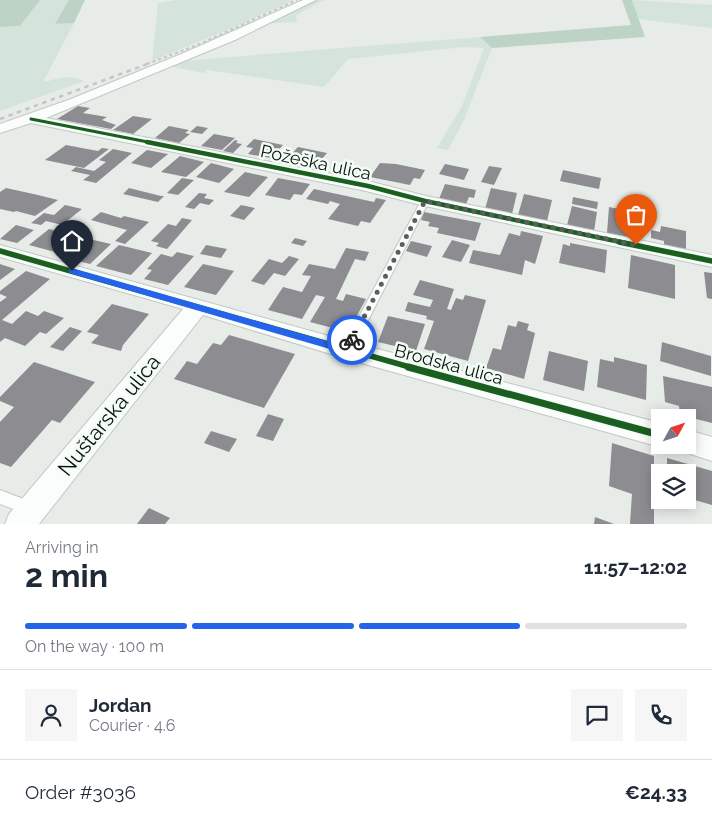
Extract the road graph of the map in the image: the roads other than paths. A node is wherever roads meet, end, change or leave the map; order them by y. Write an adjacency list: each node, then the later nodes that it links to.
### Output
1 (311, 0): 2 (street)
2 (31, 118): 3 (street); 4 (street, Požeška ulica)
3 (0, 129)
4 (425, 201): 6 (street, Požeška ulica); 8 (lane)
5 (0, 251): 7 (street, Brodska ulica)
6 (712, 260)
7 (198, 306): 8 (street, Brodska ulica); 13 (street, Nuštarska ulica)
8 (347, 350): 9 (street, Brodska ulica)
9 (651, 433)
10 (696, 444): 11 (street)
11 (712, 449)
12 (0, 497): 13 (lane)
13 (26, 517)

